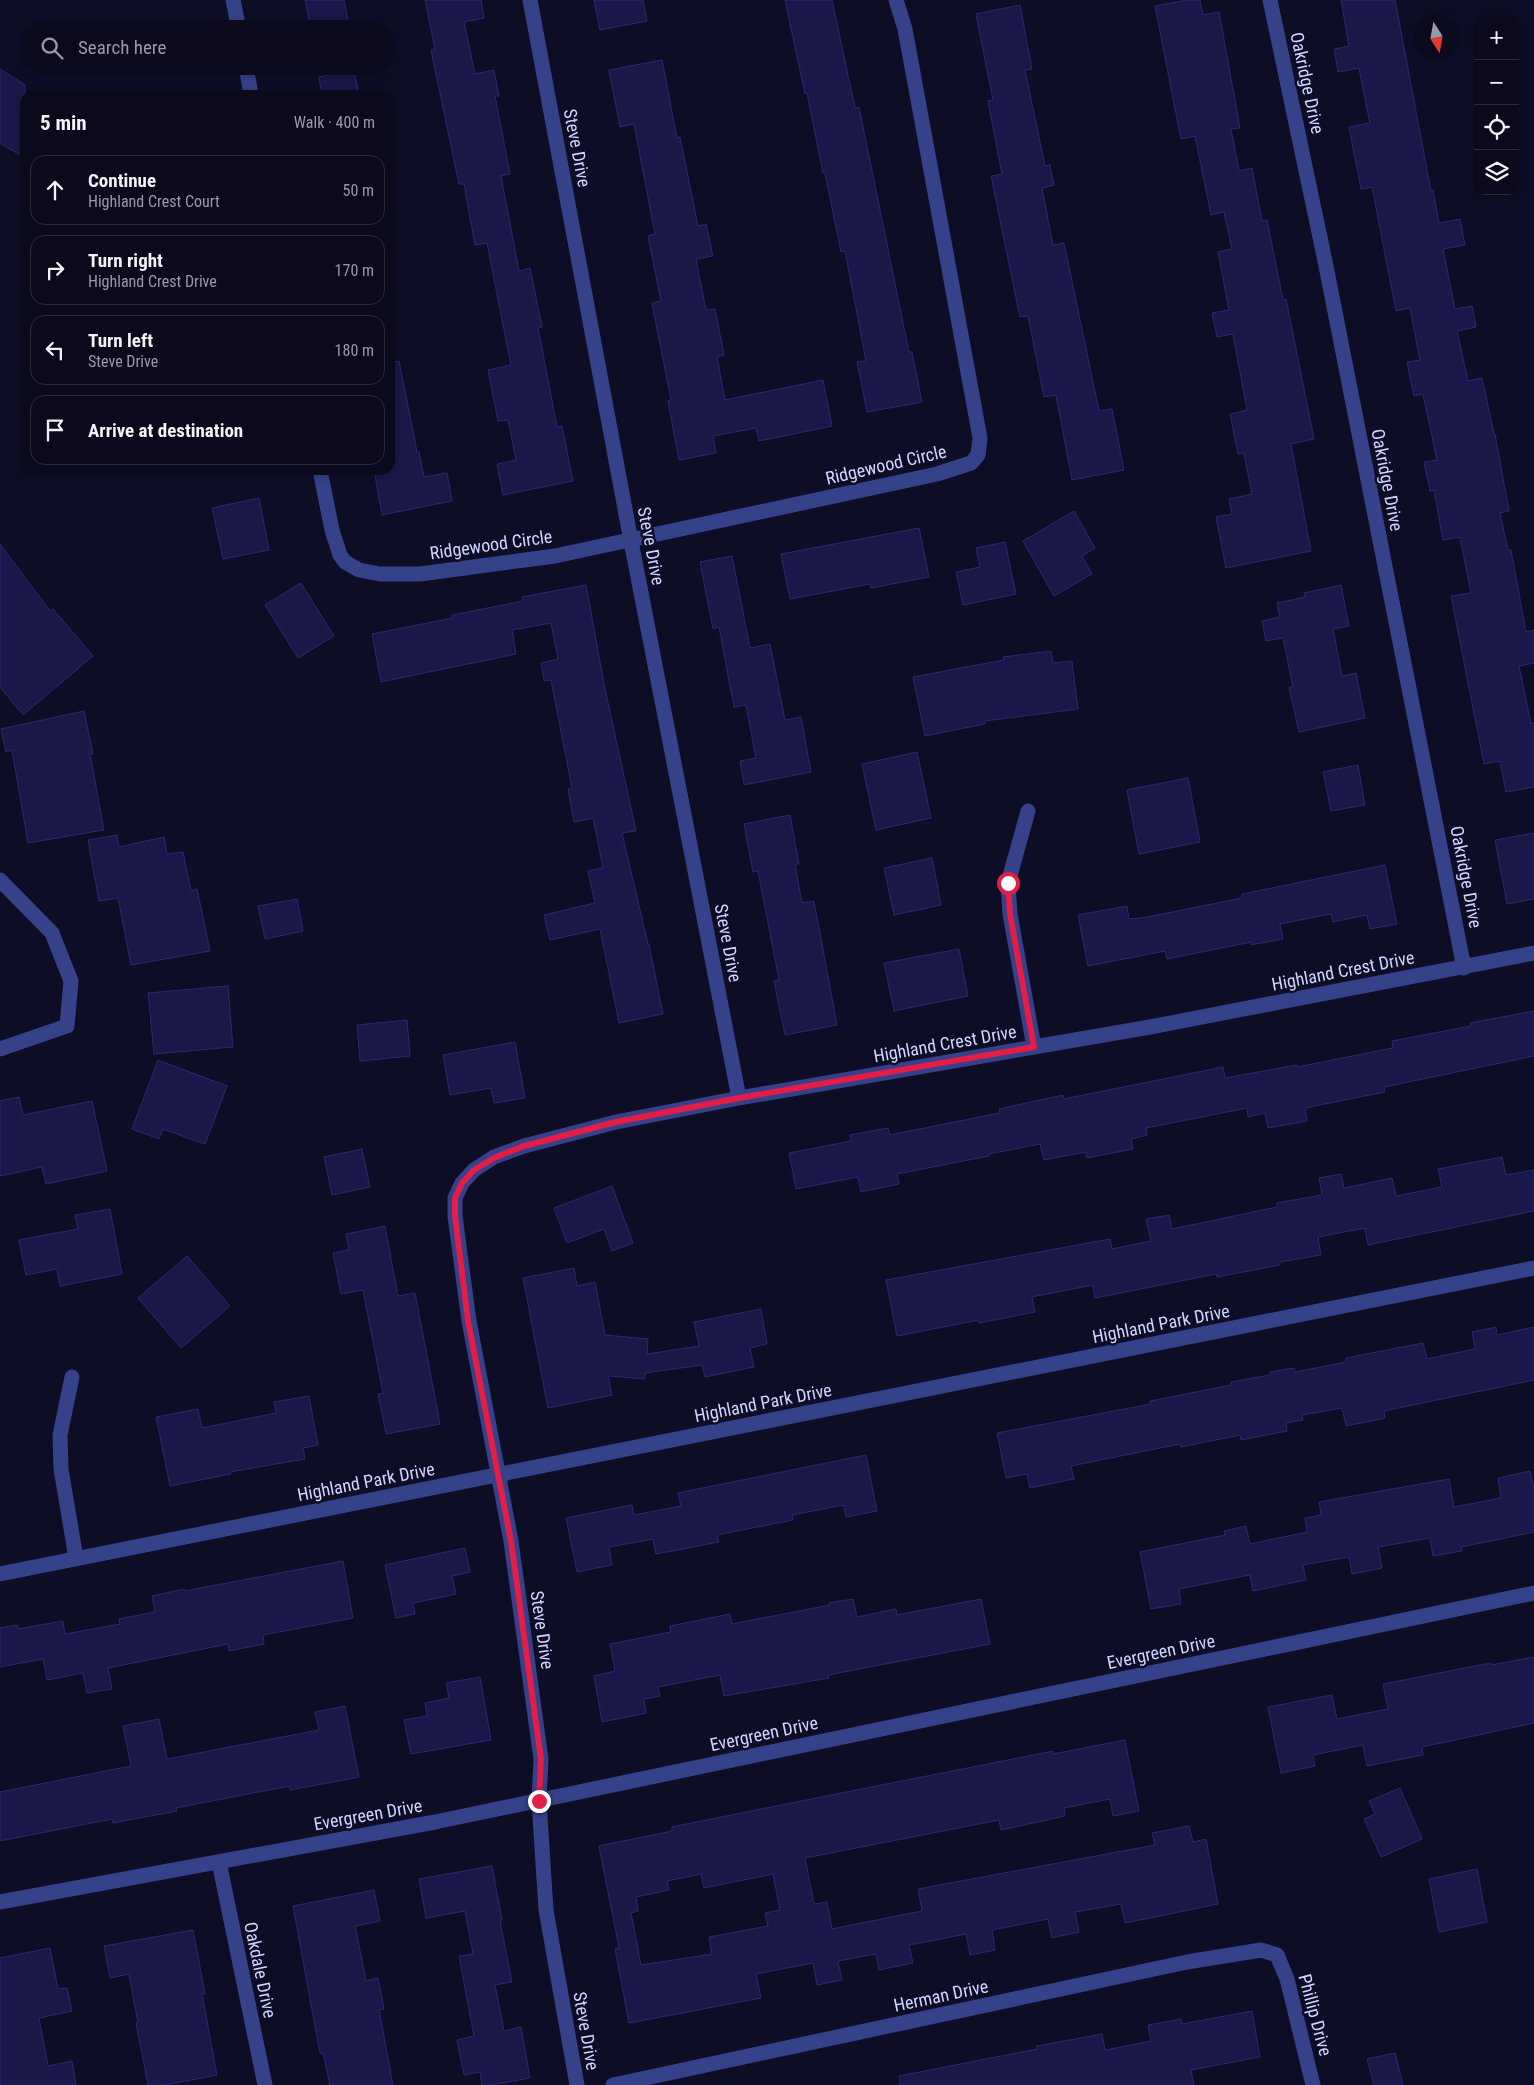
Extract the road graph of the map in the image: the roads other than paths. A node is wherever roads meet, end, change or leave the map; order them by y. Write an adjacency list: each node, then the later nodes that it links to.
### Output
1 (233, 0): 5 (street)
2 (530, 0): 9 (street, Steve Drive)
3 (896, 0): 9 (street, Ridgewood Circle)
4 (1270, 0): 13 (street, Oakridge Drive)
5 (237, 20)
6 (248, 75): 7 (street)
7 (250, 90)
8 (321, 475): 9 (street, Ridgewood Circle)
9 (631, 541): 16 (street, Steve Drive)
10 (1028, 811): 14 (street)
11 (0, 880): 15 (street)
12 (1534, 953): 13 (street, Highland Crest Drive)
13 (1464, 968): 14 (street, Highland Crest Drive)
14 (1034, 1047): 16 (street, Highland Crest Drive)
15 (0, 1049)
16 (739, 1098): 17 (street, Highland Crest Drive)
17 (462, 1183): 20 (street, Steve Drive)
18 (1534, 1268): 20 (street, Highland Park Drive)
19 (72, 1377): 21 (street)
20 (498, 1475): 21 (street, Highland Park Drive); 24 (street, Steve Drive)
21 (76, 1558): 22 (street, Highland Park Drive)
22 (0, 1574)
23 (1534, 1593): 24 (street, Evergreen Drive)
24 (539, 1801): 25 (street, Evergreen Drive); 29 (street, Steve Drive)
25 (219, 1862): 26 (street, Evergreen Drive); 28 (street, Oakdale Drive)
26 (0, 1902)
27 (1277, 1955): 30 (street, Herman Drive); 31 (street, Phillip Drive)
28 (265, 2085)
29 (577, 2085)
30 (614, 2085)
31 (1313, 2085)

